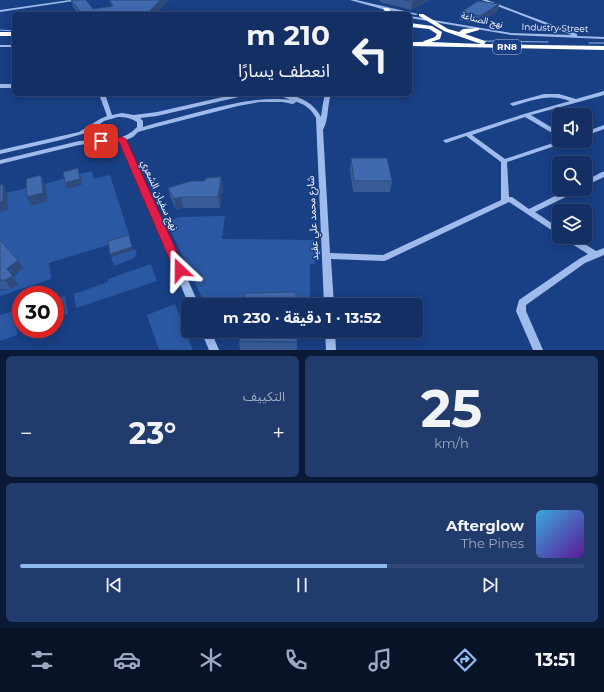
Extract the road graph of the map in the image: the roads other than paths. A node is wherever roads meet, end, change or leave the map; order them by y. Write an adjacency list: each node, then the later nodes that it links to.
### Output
1 (78, 0): 5 (street)
2 (352, 0): 7 (street, نهج الصناعة)
3 (478, 0): 6 (street)
4 (484, 0): 6 (street)
5 (59, 1): 9 (street)
6 (493, 3): 22 (street); 23 (street)
7 (378, 7): 8 (street, نهج الصناعة); 12 (street, نهج الصناعة)
8 (386, 9): 10 (highway); 11 (street, نهج الصناعة)
9 (0, 11)
10 (389, 12)
11 (395, 12)
12 (398, 12)
13 (412, 15): 14 (street, نهج الصناعة)
14 (420, 17): 15 (street); 17 (street, نهج الصناعة); 20 (street, نهج الصناعة); 25 (highway)
15 (412, 20)
16 (412, 25): 27 (highway)
17 (477, 29): 20 (street, نهج الصناعة); 25 (highway)
18 (0, 34): 19 (highway)
19 (12, 34)
20 (505, 34): 22 (street, Industry Street)
21 (0, 37): 24 (highway)
22 (571, 37): 23 (street, Industry Street)
23 (580, 37): 26 (street, Industry Street)
24 (12, 38)
25 (467, 38): 31 (highway)
26 (604, 38)
27 (412, 44)
28 (412, 44): 31 (highway, RN8)
29 (0, 46): 30 (street)
30 (12, 46)
31 (538, 47): 32 (highway, RN8)
32 (604, 48)
33 (412, 50): 34 (highway, RN8)
34 (604, 52)
35 (0, 86): 36 (street)
36 (12, 86)
37 (604, 93): 44 (street)
38 (105, 96): 48 (street)
39 (224, 96): 47 (street)
40 (234, 96): 47 (street)
41 (261, 96): 52 (street)
42 (286, 96): 50 (street)
43 (327, 96): 50 (street)
44 (576, 100): 45 (street); 46 (street)
45 (512, 104)
46 (526, 115): 53 (street); 55 (street)
47 (131, 116): 48 (street); 52 (street)
48 (110, 117): 49 (street)
49 (92, 126): 57 (street); 60 (street); 61 (street)
50 (319, 127): 52 (street); 73 (street, شارع محمد علي عقيد)
51 (604, 127): 54 (street)
52 (139, 129): 56 (street)
53 (552, 131)
54 (592, 131)
55 (467, 134): 58 (street); 63 (street)
56 (122, 139): 57 (street); 74 (street, نهج سفيان الشعري)
57 (98, 140): 62 (street); 64 (street)
58 (446, 141)
59 (552, 145): 63 (street)
60 (0, 148)
61 (0, 152)
62 (0, 158)
63 (504, 161): 68 (street)
64 (0, 162)
65 (604, 174): 66 (street)
66 (592, 180)
67 (561, 196): 69 (street)
68 (505, 200): 69 (street); 73 (street)
69 (528, 212): 70 (street)
70 (552, 227)
71 (581, 244): 72 (street)
72 (600, 253): 80 (street)
73 (326, 256): 75 (street, شارع محمد علي عقيد)
74 (191, 298)
75 (329, 298)
76 (209, 338): 78 (street)
77 (330, 338): 79 (street)
78 (214, 350)
79 (331, 350)
80 (538, 350)

